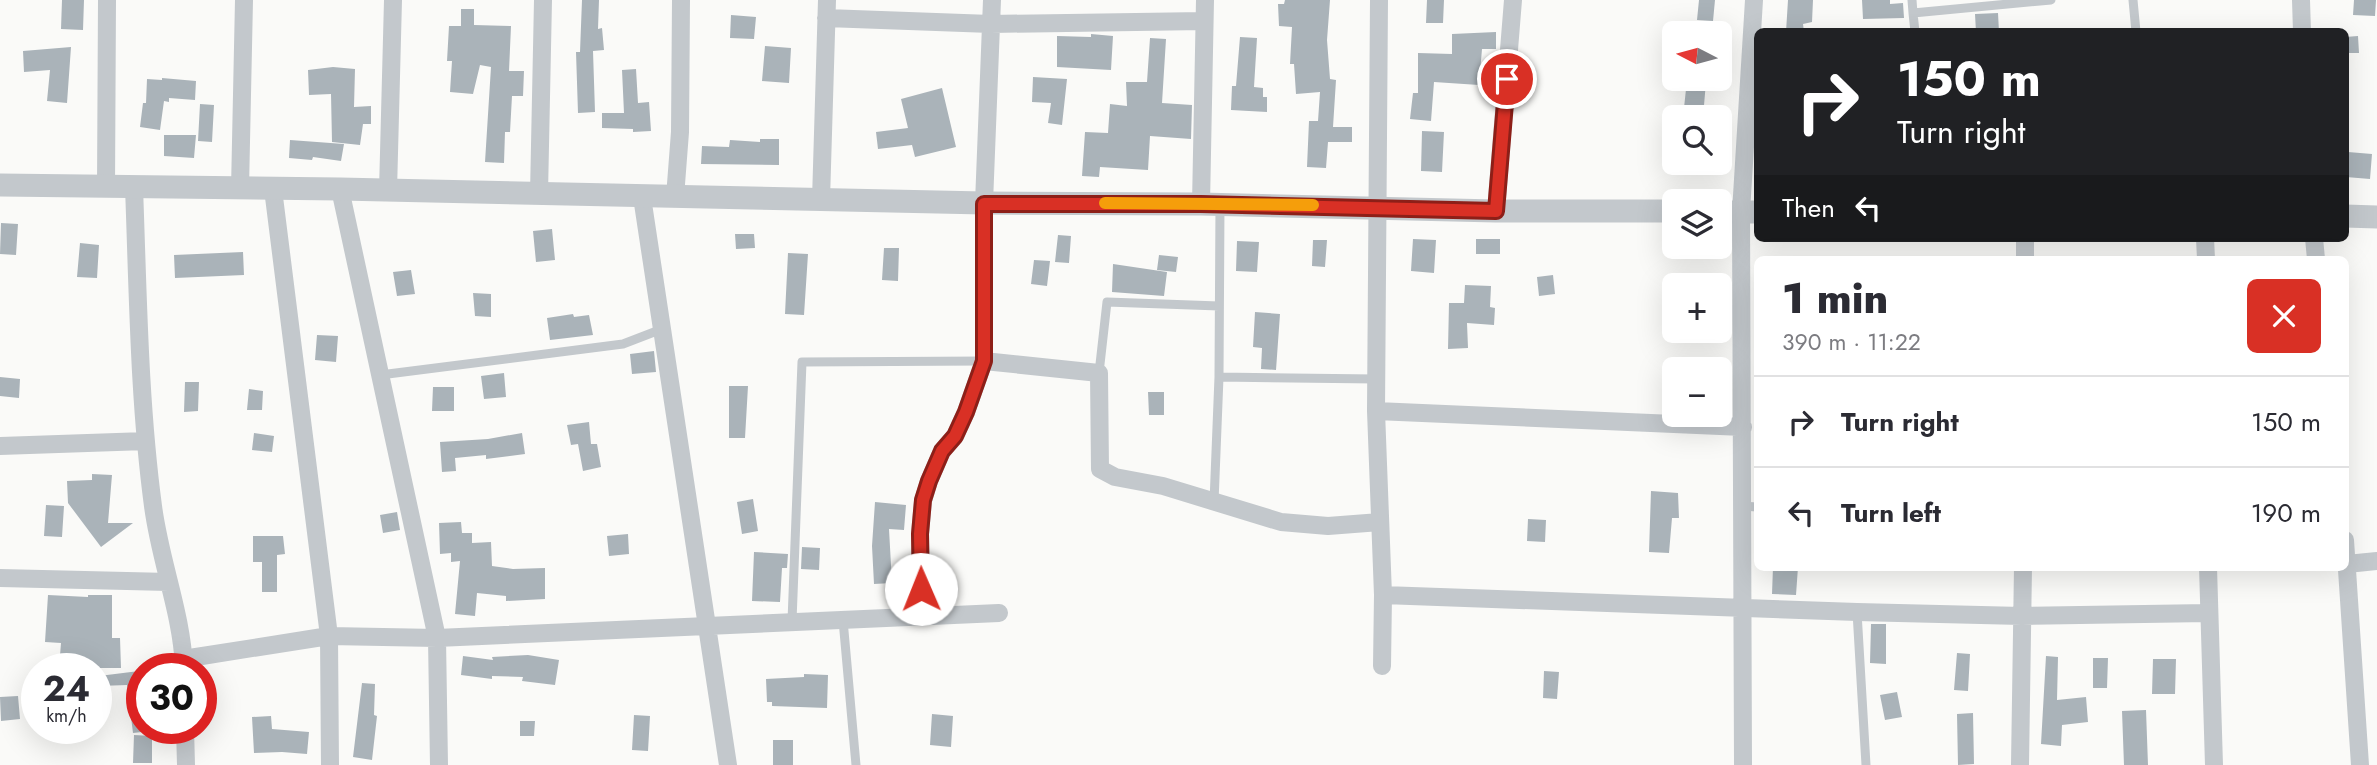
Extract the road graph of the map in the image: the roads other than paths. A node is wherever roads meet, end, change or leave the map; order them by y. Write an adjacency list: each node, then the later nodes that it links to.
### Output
1 (107, 0): 25 (street)
2 (244, 0): 27 (street)
3 (393, 0): 30 (street)
4 (543, 0): 31 (street)
5 (681, 0): 33 (street)
6 (827, 0): 18 (street)
7 (992, 0): 20 (street)
8 (1205, 0): 19 (street)
9 (1379, 0): 37 (street)
10 (1513, 0): 38 (street)
11 (1754, 0): 40 (street)
12 (1912, 0): 17 (lane)
13 (2051, 0): 16 (lane)
14 (2133, 0): 22 (lane)
15 (2301, 0): 23 (street)
16 (2035, 1): 17 (lane)
17 (1913, 13): 21 (lane)
18 (826, 19): 20 (street); 34 (street)
19 (1204, 21): 20 (street); 36 (street)
20 (991, 24): 35 (street)
21 (1915, 28)
22 (2136, 28)
23 (2302, 28)
24 (0, 185): 25 (street)
25 (106, 187): 26 (street)
26 (134, 187): 27 (street); 52 (street)
27 (240, 189): 29 (street)
28 (340, 189): 29 (street); 30 (street); 47 (street)
29 (273, 190): 74 (street)
30 (387, 191): 31 (street)
31 (539, 194): 32 (street)
32 (642, 197): 33 (street); 44 (street)
33 (675, 197): 34 (street)
34 (821, 200): 35 (street)
35 (984, 204): 36 (street); 45 (street)
36 (1210, 204): 37 (street); 43 (lane)
37 (1377, 206): 38 (street); 49 (street)
38 (1496, 211): 39 (street)
39 (1662, 211)
40 (1739, 212): 51 (street)
41 (2349, 216): 42 (street)
42 (2377, 217)
43 (1219, 306): 46 (lane); 48 (lane)
44 (662, 329): 47 (lane); 73 (street)
45 (984, 361): 46 (street); 69 (street); 72 (lane)
46 (1099, 373): 54 (street)
47 (380, 375): 75 (street)
48 (1219, 377): 49 (lane); 54 (lane)
49 (1376, 379): 50 (street)
50 (1376, 411): 51 (street); 56 (street)
51 (1743, 427): 55 (street)
52 (146, 441): 53 (street); 63 (street)
53 (0, 446)
54 (1213, 503): 56 (street)
55 (1750, 507): 65 (street)
56 (1380, 522): 64 (street)
57 (2377, 561): 58 (street)
58 (2349, 564)
59 (2023, 571): 70 (street)
60 (2208, 571): 68 (street)
61 (2347, 571): 89 (street)
62 (0, 578): 63 (street)
63 (169, 582): 76 (street)
64 (1383, 595): 65 (street); 78 (street)
65 (1742, 610): 66 (street); 85 (street)
66 (1857, 612): 70 (street); 86 (lane)
67 (999, 613): 69 (street)
68 (2208, 613): 70 (street); 88 (street)
69 (921, 616): 71 (street)
70 (2022, 616): 87 (street)
71 (843, 620): 72 (street); 84 (lane)
72 (792, 621): 73 (street)
73 (705, 626): 75 (street); 83 (street)
74 (329, 636): 75 (street); 77 (street); 81 (street)
75 (437, 638): 82 (street)
76 (181, 653)
77 (217, 657)
78 (1382, 666)
79 (185, 744): 80 (street)
80 (186, 765)
81 (330, 765)
82 (439, 765)
83 (728, 765)
84 (856, 765)
85 (1743, 765)
86 (1866, 765)
87 (2020, 765)
88 (2214, 765)
89 (2360, 765)

